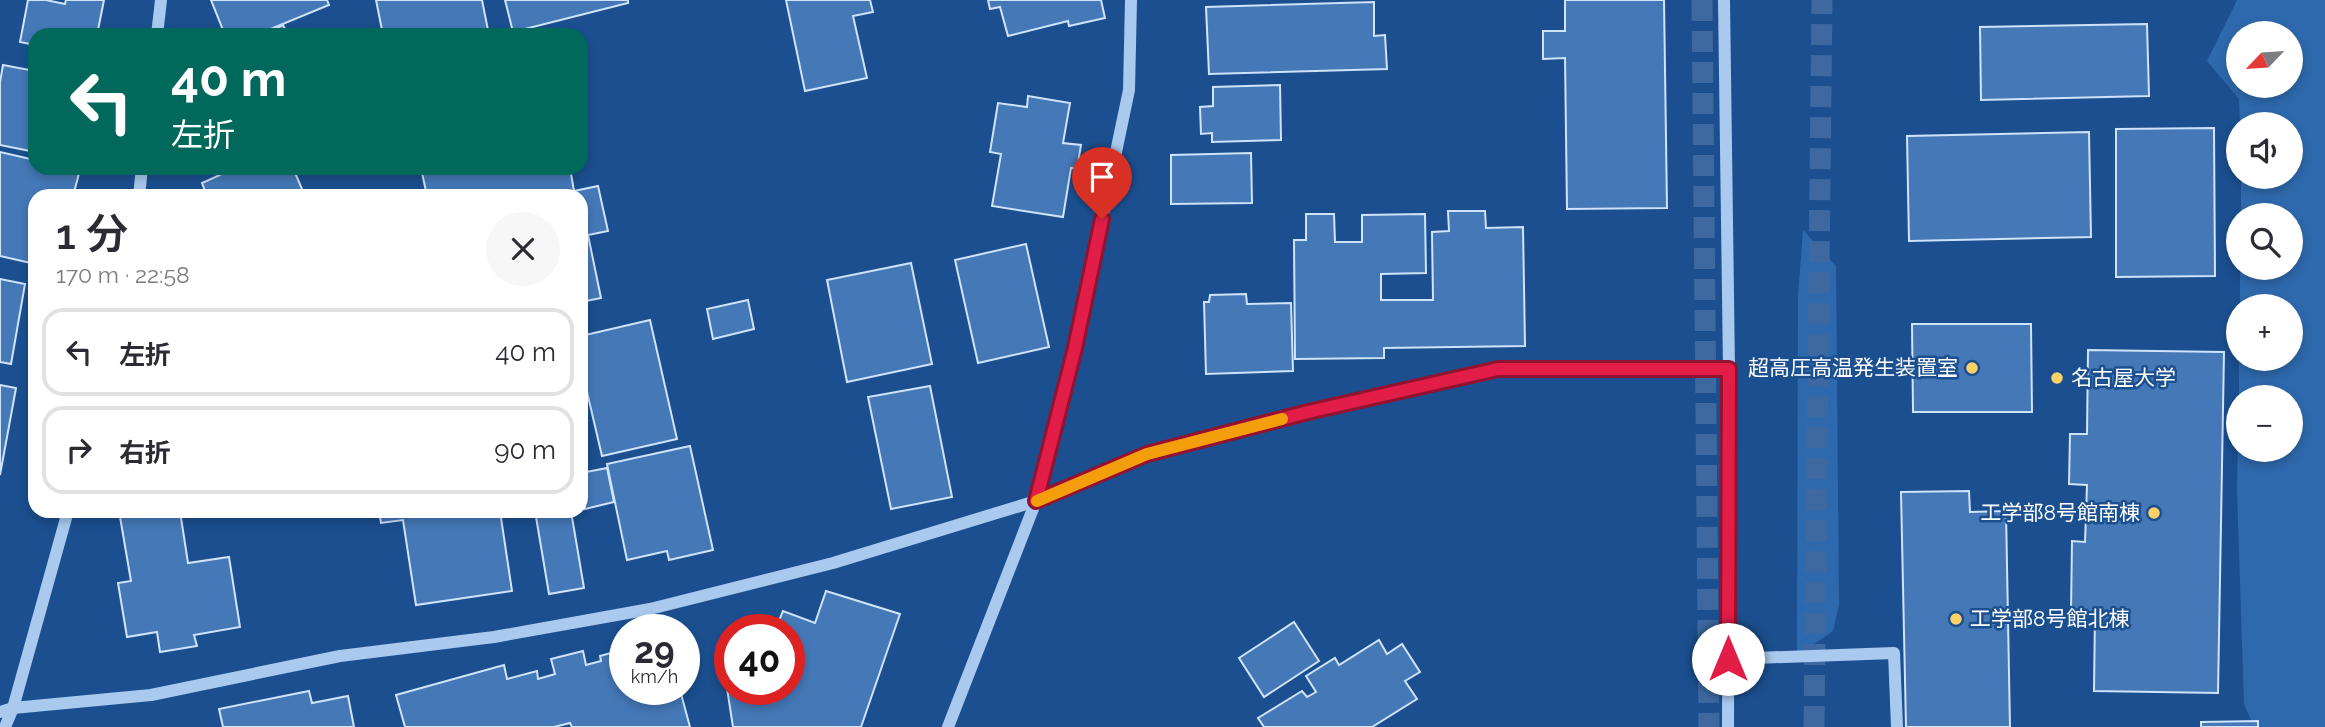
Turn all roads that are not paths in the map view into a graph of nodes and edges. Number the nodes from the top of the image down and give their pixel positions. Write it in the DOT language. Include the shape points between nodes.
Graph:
graph roads {
  1 [pos="161,0"];
  2 [pos="1131,0"];
  3 [pos="1724,0"];
  4 [pos="158,28"];
  5 [pos="1729,369"];
  6 [pos="1036,501"];
  7 [pos="66,518"];
  8 [pos="1728,659"];
  9 [pos="13,708"];
  10 [pos="0,712"];
  11 [pos="5,727"];
  12 [pos="948,727"];
  13 [pos="1728,727"];
  14 [pos="1897,727"];
  1 -- 4 [label="street"];
  2 -- 6 [label="street" via="1129,90 1075,348"];
  3 -- 5 [label="street"];
  5 -- 6 [label="street" via="1498,369 1147,454"];
  5 -- 8 [label="street"];
  6 -- 9 [label="street" via="833,563 650,609 494,637 340,656 151,695"];
  6 -- 12 [label="street"];
  7 -- 9 [label="street"];
  8 -- 13 [label="street"];
  8 -- 14 [label="street" via="1894,653"];
  9 -- 10 [label="street"];
  9 -- 11 [label="street"];
}
